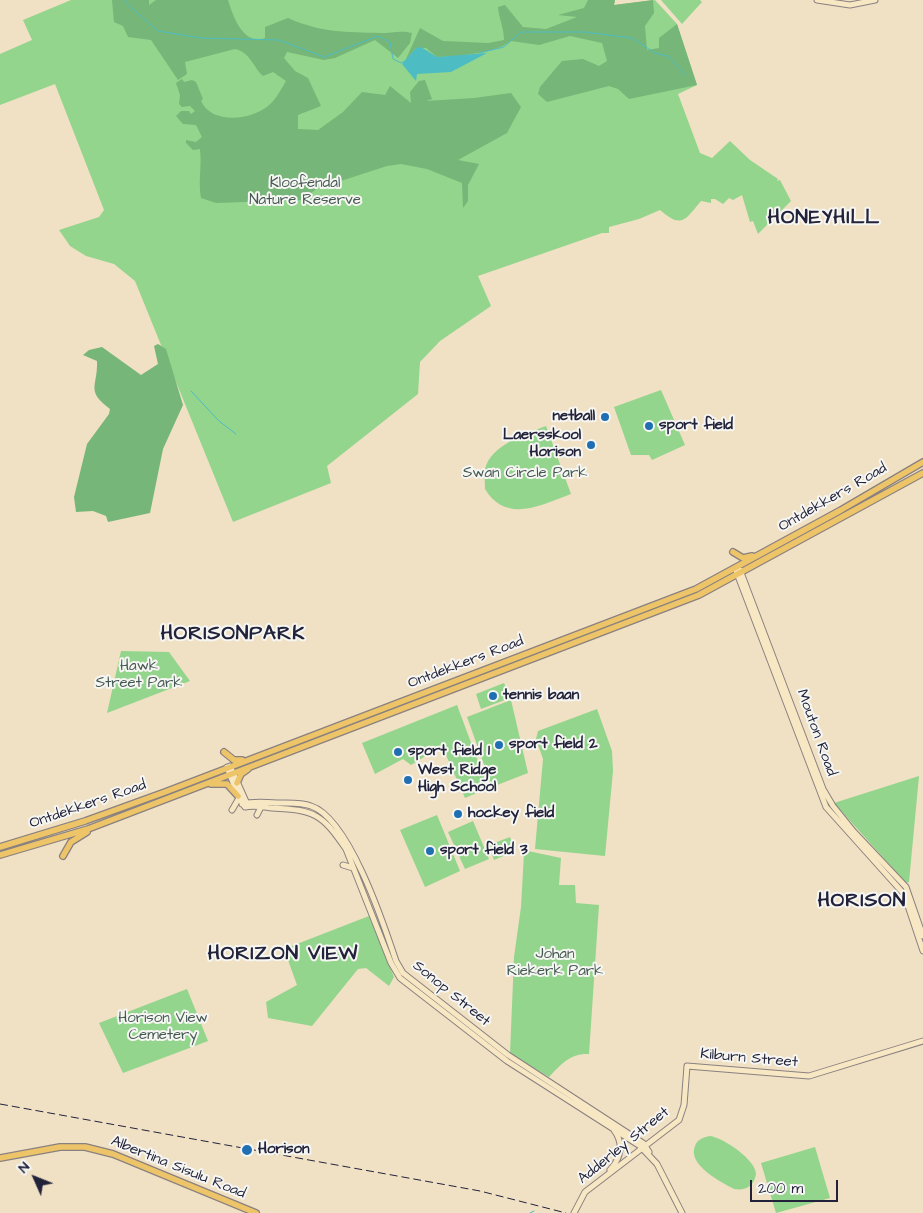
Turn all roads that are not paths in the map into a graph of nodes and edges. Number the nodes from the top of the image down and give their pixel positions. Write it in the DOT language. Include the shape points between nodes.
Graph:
graph roads {
  1 [pos="817,0"];
  2 [pos="875,0"];
  3 [pos="923,462"];
  4 [pos="923,473"];
  5 [pos="768,550"];
  6 [pos="733,552"];
  7 [pos="736,567"];
  8 [pos="740,574"];
  9 [pos="442,679"];
  10 [pos="437,688"];
  11 [pos="224,752"];
  12 [pos="257,760"];
  13 [pos="230,770"];
  14 [pos="237,783"];
  15 [pos="176,794"];
  16 [pos="239,795"];
  17 [pos="263,805"];
  18 [pos="232,810"];
  19 [pos="257,815"];
  20 [pos="100,824"];
  21 [pos="0,847"];
  22 [pos="0,855"];
  23 [pos="63,856"];
  24 [pos="351,858"];
  25 [pos="353,869"];
  26 [pos="903,888"];
  27 [pos="923,936"];
  28 [pos="923,951"];
  29 [pos="923,1041"];
  30 [pos="687,1066"];
  31 [pos="607,1124"];
  32 [pos="645,1148"];
  33 [pos="0,1158"];
  34 [pos="586,1192"];
  35 [pos="256,1213"];
  36 [pos="574,1213"];
  37 [pos="682,1213"];
  1 -- 2 [label="street" via="850,5"];
  3 -- 5 [label="main road, Ontdekkers Road"];
  4 -- 8 [label="main road, Ontdekkers Road"];
  5 -- 6 [label="main road" via="746,558"];
  5 -- 7 [label="main road, Ontdekkers Road"];
  7 -- 8 [label="street, Mouton Road"];
  7 -- 10 [label="main road, Ontdekkers Road" via="696,590"];
  8 -- 12 [label="main road, Ontdekkers Road" via="699,595"];
  8 -- 26 [label="street, Mouton Road" via="823,788 833,806"];
  9 -- 10 [label="main road"];
  10 -- 12 [label="main road, Ontdekkers Road"];
  11 -- 12 [label="main road" via="238,760"];
  12 -- 13 [label="main road, Ontdekkers Road"];
  12 -- 14 [label="main road" via="242,773"];
  13 -- 14 [label="street, Sonop Street"];
  13 -- 15 [label="main road, Ontdekkers Road"];
  13 -- 16 [label="street, Sonop Street"];
  13 -- 21 [label="main road, Ontdekkers Road"];
  14 -- 16 [label="street, Sonop Street"];
  15 -- 16 [label="main road" via="221,783"];
  15 -- 20 [label="main road, Ontdekkers Road"];
  16 -- 17 [label="street"];
  16 -- 17 [label="street, Sonop Street" via="246,804"];
  16 -- 18 [label="street"];
  17 -- 19 [label="street"];
  17 -- 24 [label="street, Sonop Street" via="299,809 315,815 335,833"];
  20 -- 22 [label="main road, Ontdekkers Road"];
  20 -- 23 [label="main road" via="70,842"];
  24 -- 25 [label="street, Sonop Street"];
  24 -- 25 [label="street" via="343,865"];
  24 -- 32 [label="street, Sonop Street" via="358,862 403,973 508,1056 571,1094"];
  25 -- 31 [label="street, Sonop Street" via="400,978 507,1061"];
  26 -- 27 [label="street"];
  26 -- 28 [label="street"];
  29 -- 30 [label="street, Kilburn Street" via="809,1076"];
  30 -- 32 [label="street, Adderley Street" via="681,1116 674,1126"];
  31 -- 32 [label="street, Sonop Street"];
  31 -- 34 [label="street" via="619,1142 618,1159"];
  32 -- 34 [label="street, Adderley Street"];
  32 -- 37 [label="street"];
  33 -- 35 [label="main road, Albertina Sisulu Road" via="60,1147 85,1147 113,1154"];
  34 -- 36 [label="street, Adderley Street"];
}
